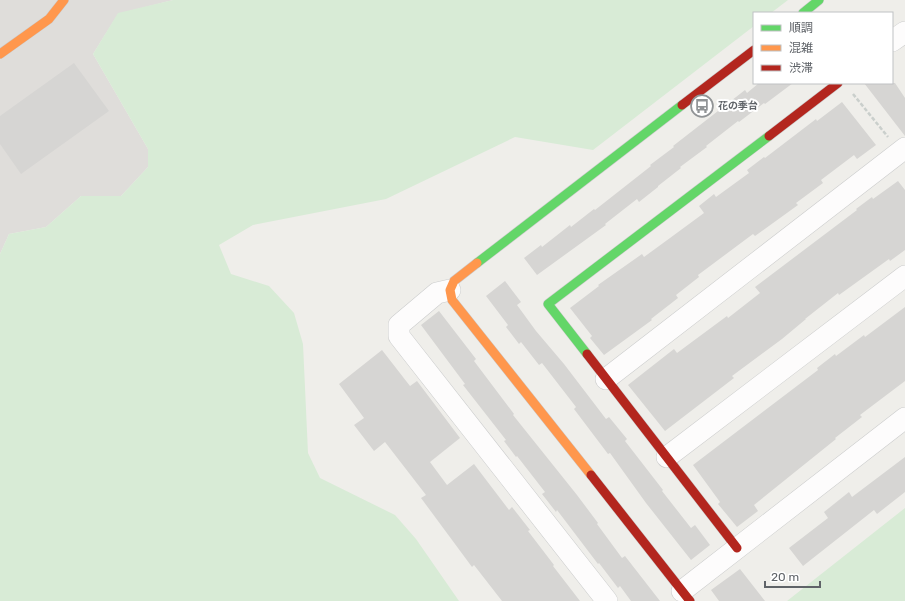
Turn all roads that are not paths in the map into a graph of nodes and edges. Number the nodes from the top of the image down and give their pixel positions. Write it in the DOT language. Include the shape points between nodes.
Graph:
graph roads {
  1 [pos="64,0"];
  2 [pos="820,0"];
  3 [pos="804,12"];
  4 [pos="905,32"];
  5 [pos="893,40"];
  6 [pos="753,51"];
  7 [pos="0,54"];
  8 [pos="837,84"];
  9 [pos="903,153"];
  10 [pos="905,276"];
  11 [pos="450,290"];
  12 [pos="606,379"];
  13 [pos="905,418"];
  14 [pos="667,457"];
  15 [pos="737,548"];
  16 [pos="686,596"];
  17 [pos="607,601"];
  1 -- 7 [label="street" via="49,19"];
  2 -- 3 [label="street"];
  4 -- 5 [label="street"];
  6 -- 11 [label="street" via="454,280"];
  8 -- 12 [label="street" via="548,304"];
  9 -- 12 [label="street"];
  10 -- 14 [label="street"];
  11 -- 16 [label="street" via="452,300"];
  11 -- 17 [label="street" via="437,293 399,325 399,336"];
  12 -- 14 [label="street"];
  13 -- 15 [label="street"];
  14 -- 15 [label="street"];
  15 -- 16 [label="street"];
}
